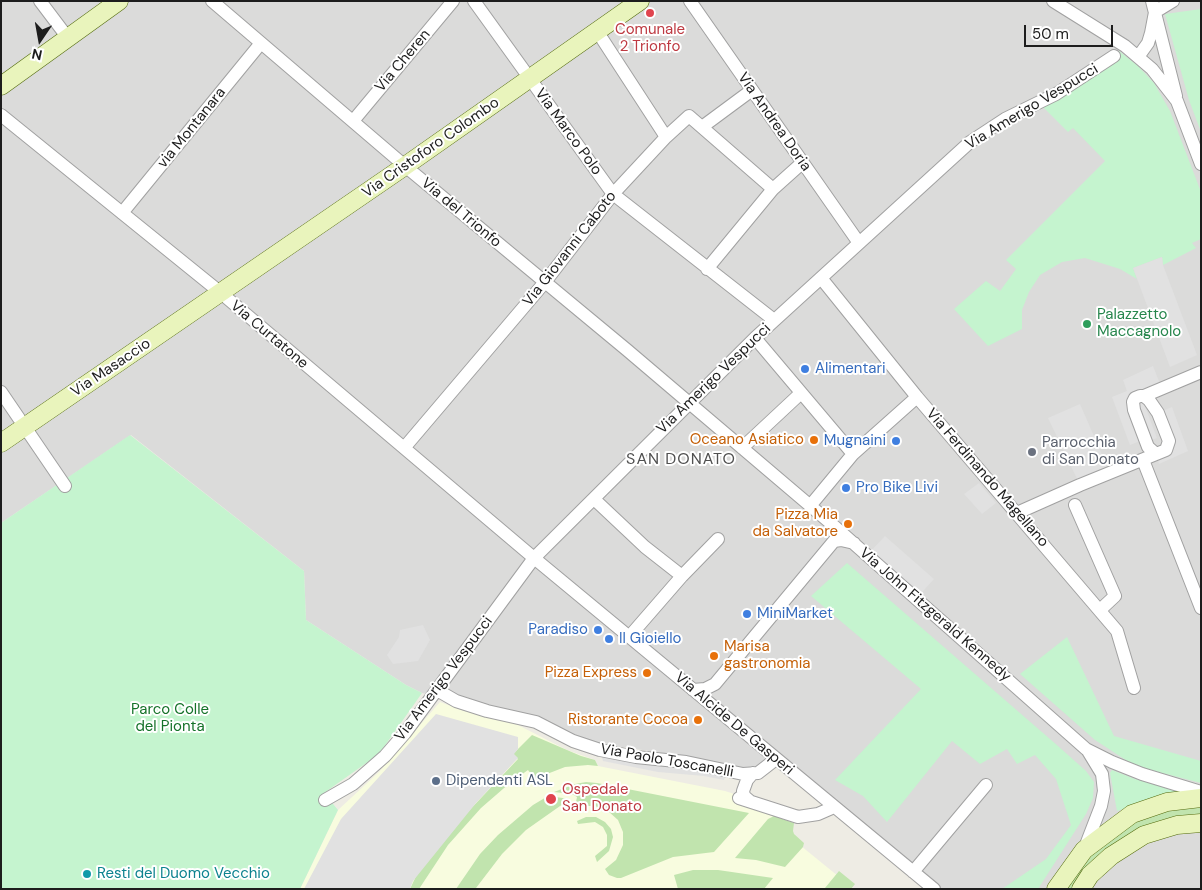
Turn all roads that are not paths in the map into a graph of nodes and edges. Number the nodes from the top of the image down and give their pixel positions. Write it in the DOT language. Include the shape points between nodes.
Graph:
graph roads {
  1 [pos="40,1"];
  2 [pos="119,1"];
  3 [pos="212,1"];
  4 [pos="453,1"];
  5 [pos="474,1"];
  6 [pos="690,1"];
  7 [pos="1053,1"];
  8 [pos="1173,1"];
  9 [pos="629,4"];
  10 [pos="1154,7"];
  11 [pos="597,32"];
  12 [pos="68,38"];
  13 [pos="261,43"];
  14 [pos="1114,56"];
  15 [pos="1138,57"];
  16 [pos="530,79"];
  17 [pos="1,86"];
  18 [pos="752,90"];
  19 [pos="1177,101"];
  20 [pos="1,114"];
  21 [pos="353,121"];
  22 [pos="702,127"];
  23 [pos="666,137"];
  24 [pos="802,163"];
  25 [pos="1201,164"];
  26 [pos="405,166"];
  27 [pos="773,189"];
  28 [pos="613,194"];
  29 [pos="122,213"];
  30 [pos="859,243"];
  31 [pos="707,269"];
  32 [pos="821,278"];
  33 [pos="545,282"];
  34 [pos="221,293"];
  35 [pos="774,320"];
  36 [pos="755,338"];
  37 [pos="1201,372"];
  38 [pos="1170,386"];
  39 [pos="1,392"];
  40 [pos="801,393"];
  41 [pos="1144,396"];
  42 [pos="917,397"];
  43 [pos="688,403"];
  44 [pos="1158,413"];
  45 [pos="25,426"];
  46 [pos="1,443"];
  47 [pos="404,448"];
  48 [pos="742,448"];
  49 [pos="853,454"];
  50 [pos="1156,454"];
  51 [pos="1143,460"];
  52 [pos="65,486"];
  53 [pos="594,499"];
  54 [pos="1075,505"];
  55 [pos="810,506"];
  56 [pos="1017,513"];
  57 [pos="834,526"];
  58 [pos="718,539"];
  59 [pos="834,541"];
  60 [pos="854,543"];
  61 [pos="534,558"];
  62 [pos="682,576"];
  63 [pos="1201,608"];
  64 [pos="1100,610"];
  65 [pos="629,637"];
  66 [pos="715,684"];
  67 [pos="1134,688"];
  68 [pos="437,690"];
  69 [pos="693,690"];
  70 [pos="712,705"];
  71 [pos="1086,749"];
  72 [pos="776,759"];
  73 [pos="753,774"];
  74 [pos="986,785"];
  75 [pos="1201,792"];
  76 [pos="1201,798"];
  77 [pos="325,800"];
  78 [pos="834,807"];
  79 [pos="1201,822"];
  80 [pos="1084,850"];
  81 [pos="913,872"];
  82 [pos="934,889"];
  83 [pos="1056,889"];
  84 [pos="1081,889"];
  1 -- 12 [label="street"];
  2 -- 12 [label="street"];
  3 -- 13 [label="street, Via del Trionfo"];
  4 -- 21 [label="street, Via Cheren"];
  5 -- 16 [label="street, Via Marco Polo"];
  6 -- 18 [label="street, Via Andrea Doria"];
  7 -- 15 [label="street"];
  8 -- 10 [label="street"];
  9 -- 11 [label="street, Via Cristoforo Colombo"];
  10 -- 15 [label="street" via="1152,33"];
  10 -- 19 [label="street"];
  11 -- 16 [label="street, Via Cristoforo Colombo"];
  11 -- 23 [label="street"];
  12 -- 17 [label="street"];
  13 -- 21 [label="street, Via del Trionfo"];
  13 -- 29 [label="street, via Montanara"];
  14 -- 30 [label="street, Via Amerigo Vespucci" via="1056,94 970,142"];
  15 -- 19 [label="street" via="1152,69"];
  16 -- 26 [label="street, Via Cristoforo Colombo"];
  16 -- 28 [label="street, Via Marco Polo"];
  18 -- 22 [label="street"];
  18 -- 24 [label="street, Via Andrea Doria"];
  19 -- 25 [label="street"];
  20 -- 29 [label="street, Via Curtatone"];
  21 -- 26 [label="street, Via del Trionfo"];
  22 -- 23 [label="street, Via Giovanni Caboto" via="689,116"];
  22 -- 27 [label="street"];
  23 -- 28 [label="street, Via Giovanni Caboto"];
  24 -- 27 [label="street"];
  24 -- 30 [label="street, Via Andrea Doria"];
  26 -- 33 [label="street, Via del Trionfo"];
  26 -- 34 [label="street, Via Cristoforo Colombo"];
  27 -- 31 [label="street"];
  28 -- 31 [label="street, Via Marco Polo"];
  28 -- 33 [label="street, Via Giovanni Caboto"];
  29 -- 34 [label="street, Via Curtatone"];
  30 -- 32 [label="street, Via Amerigo Vespucci"];
  31 -- 35 [label="street, Via Marco Polo"];
  32 -- 35 [label="street, Via Amerigo Vespucci"];
  32 -- 42 [label="street, Via Ferdinando Magellano"];
  33 -- 43 [label="street, Via del Trionfo"];
  33 -- 47 [label="street, Via Giovanni Caboto"];
  34 -- 45 [label="street, Via Masaccio"];
  34 -- 47 [label="street, Via Curtatone"];
  35 -- 36 [label="street, Via Amerigo Vespucci"];
  36 -- 40 [label="street"];
  36 -- 43 [label="street, Via Amerigo Vespucci"];
  37 -- 38 [label="street"];
  38 -- 41 [label="street"];
  38 -- 44 [label="street" via="1159,402"];
  39 -- 45 [label="street"];
  40 -- 48 [label="street"];
  40 -- 49 [label="street"];
  41 -- 44 [label="street"];
  41 -- 50 [label="street" via="1135,398 1134,410 1148,447"];
  42 -- 49 [label="street"];
  42 -- 56 [label="street, Via Ferdinando Magellano"];
  43 -- 48 [label="street, Via John Fitzgerald Kennedy"];
  43 -- 53 [label="street, Via Amerigo Vespucci"];
  44 -- 50 [label="street" via="1169,441 1166,450"];
  45 -- 46 [label="street, Via Masaccio"];
  45 -- 52 [label="street"];
  47 -- 61 [label="street, Via Curtatone"];
  48 -- 55 [label="street, Via John Fitzgerald Kennedy"];
  49 -- 55 [label="street"];
  50 -- 51 [label="street"];
  51 -- 56 [label="street"];
  51 -- 63 [label="street"];
  53 -- 61 [label="street, Via Amerigo Vespucci"];
  53 -- 62 [label="street" via="645,547"];
  54 -- 64 [label="street" via="1115,596"];
  55 -- 57 [label="street, Via John Fitzgerald Kennedy"];
  56 -- 64 [label="street, Via Ferdinando Magellano"];
  57 -- 59 [label="street"];
  57 -- 60 [label="street, Via John Fitzgerald Kennedy"];
  58 -- 62 [label="street"];
  59 -- 60 [label="street"];
  59 -- 66 [label="street"];
  60 -- 71 [label="street, Via John Fitzgerald Kennedy"];
  61 -- 65 [label="street, Via Alcide De Gasperi"];
  61 -- 68 [label="street, Via Amerigo Vespucci"];
  62 -- 65 [label="street"];
  64 -- 67 [label="street, Via Ferdinando Magellano" via="1118,631"];
  65 -- 69 [label="street, Via Alcide De Gasperi"];
  66 -- 69 [label="street"];
  66 -- 70 [label="street" via="710,698"];
  68 -- 73 [label="street, Via Paolo Toscanelli" via="456,701 529,720 600,750"];
  68 -- 77 [label="street, Via Amerigo Vespucci" via="385,756 353,784"];
  69 -- 70 [label="street, Via Alcide De Gasperi"];
  70 -- 72 [label="street, Via Alcide De Gasperi"];
  71 -- 75 [label="street, Via John Fitzgerald Kennedy" via="1142,774"];
  71 -- 80 [label="street" via="1102,774 1104,791"];
  72 -- 73 [label="street, Via Paolo Toscanelli"];
  72 -- 78 [label="street, Via Alcide De Gasperi"];
  73 -- 78 [label="street" via="746,780 742,791 745,800 798,817"];
  74 -- 81 [label="street"];
  76 -- 80 [label="street" via="1167,802 1132,814"];
  78 -- 81 [label="street, Via Alcide De Gasperi"];
  79 -- 84 [label="street" via="1144,835 1111,856"];
  80 -- 83 [label="street"];
  81 -- 82 [label="street, Via Alcide De Gasperi"];
}
